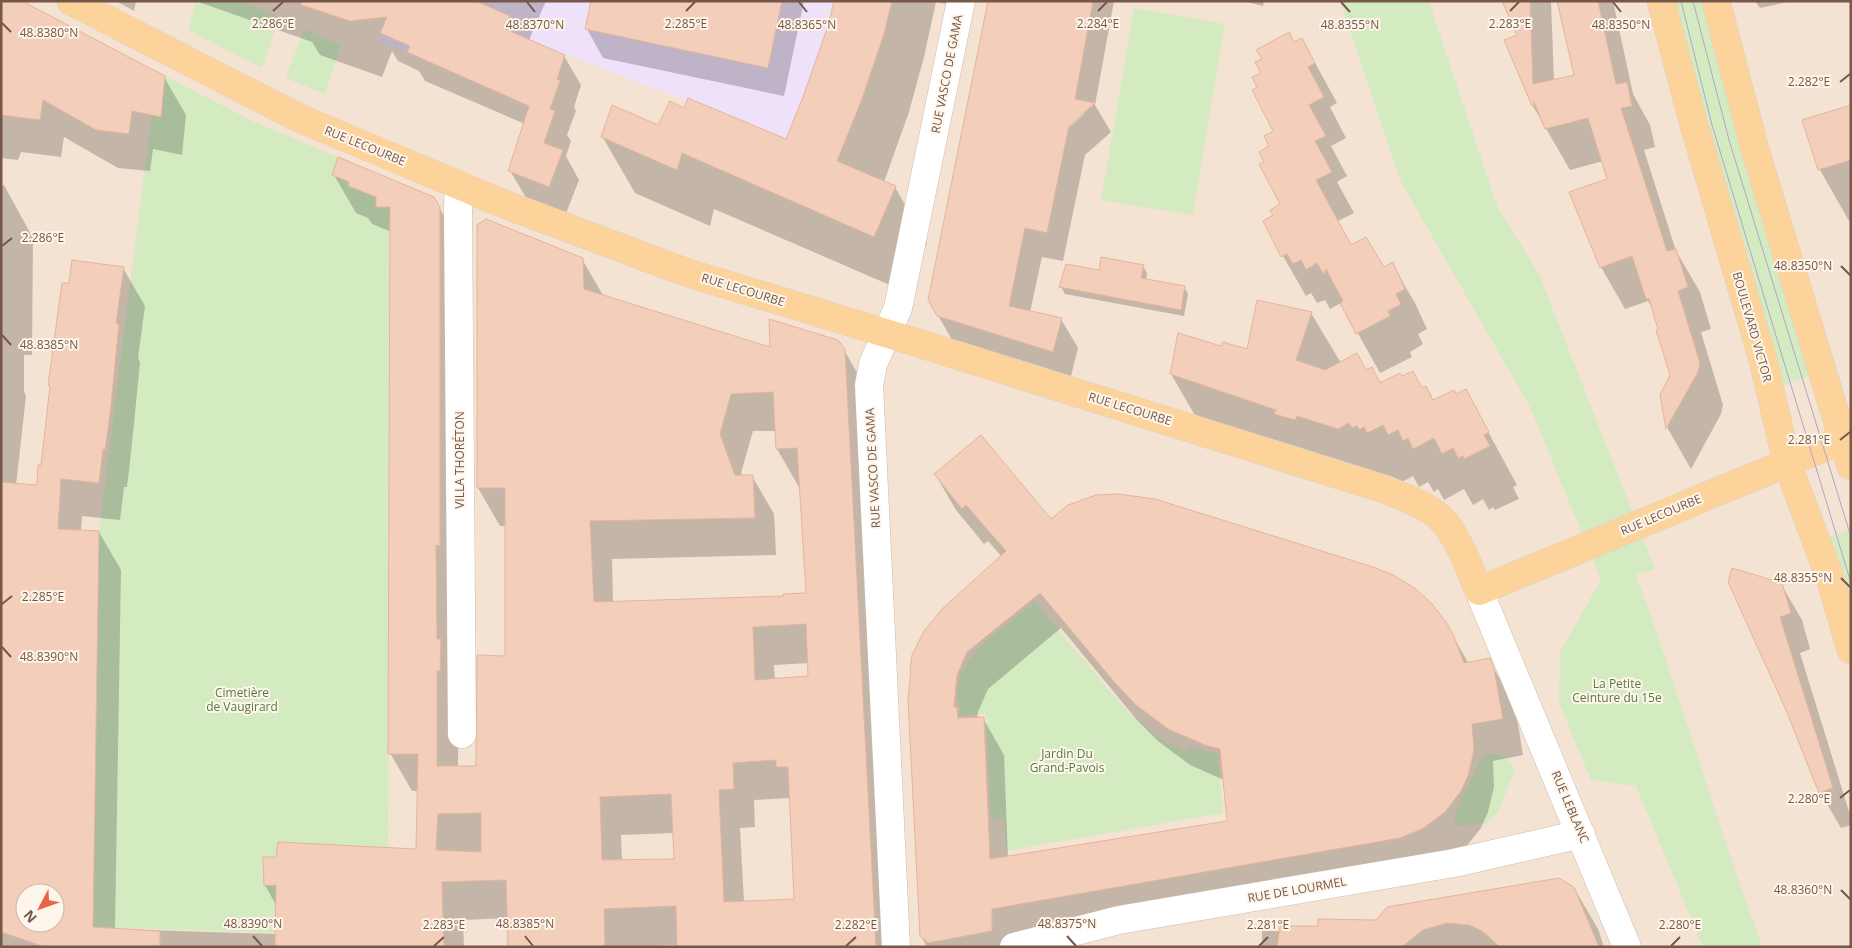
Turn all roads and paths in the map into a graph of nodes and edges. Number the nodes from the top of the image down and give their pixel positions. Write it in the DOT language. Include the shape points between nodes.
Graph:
graph roads {
  1 [pos="71,1"];
  2 [pos="961,1"];
  3 [pos="1661,1"];
  4 [pos="1716,1"];
  5 [pos="459,185"];
  6 [pos="887,333"];
  7 [pos="1842,440"];
  8 [pos="1787,463"];
  9 [pos="1851,466"];
  10 [pos="1479,591"];
  11 [pos="1851,650"];
  12 [pos="462,734"];
  13 [pos="1581,834"];
  14 [pos="896,947"];
  15 [pos="1014,947"];
  16 [pos="1627,947"];
  1 -- 5 [label="main road, RUE LECOURBE" via="299,118"];
  2 -- 6 [label="street, RUE VASCO DE GAMA" via="898,308"];
  3 -- 8 [label="main road, BOULEVARD VICTOR" via="1763,360"];
  4 -- 7 [label="main road" via="1754,146"];
  5 -- 6 [label="main road, RUE LECOURBE" via="685,272"];
  5 -- 12 [label="street, VILLA THORÉTON"];
  6 -- 10 [label="main road, RUE LECOURBE" via="1384,489 1416,502 1439,517 1450,529"];
  6 -- 14 [label="street, RUE VASCO DE GAMA" via="869,385"];
  7 -- 8 [label="main road, RUE LECOURBE"];
  7 -- 9 [label="main road"];
  8 -- 10 [label="main road, RUE LECOURBE"];
  8 -- 11 [label="main road, BOULEVARD VICTOR" via="1830,578"];
  10 -- 13 [label="street, RUE LEBLANC"];
  13 -- 15 [label="street, RUE DE LOURMEL" via="1454,863 1119,920"];
  13 -- 16 [label="street, RUE LEBLANC"];
}
